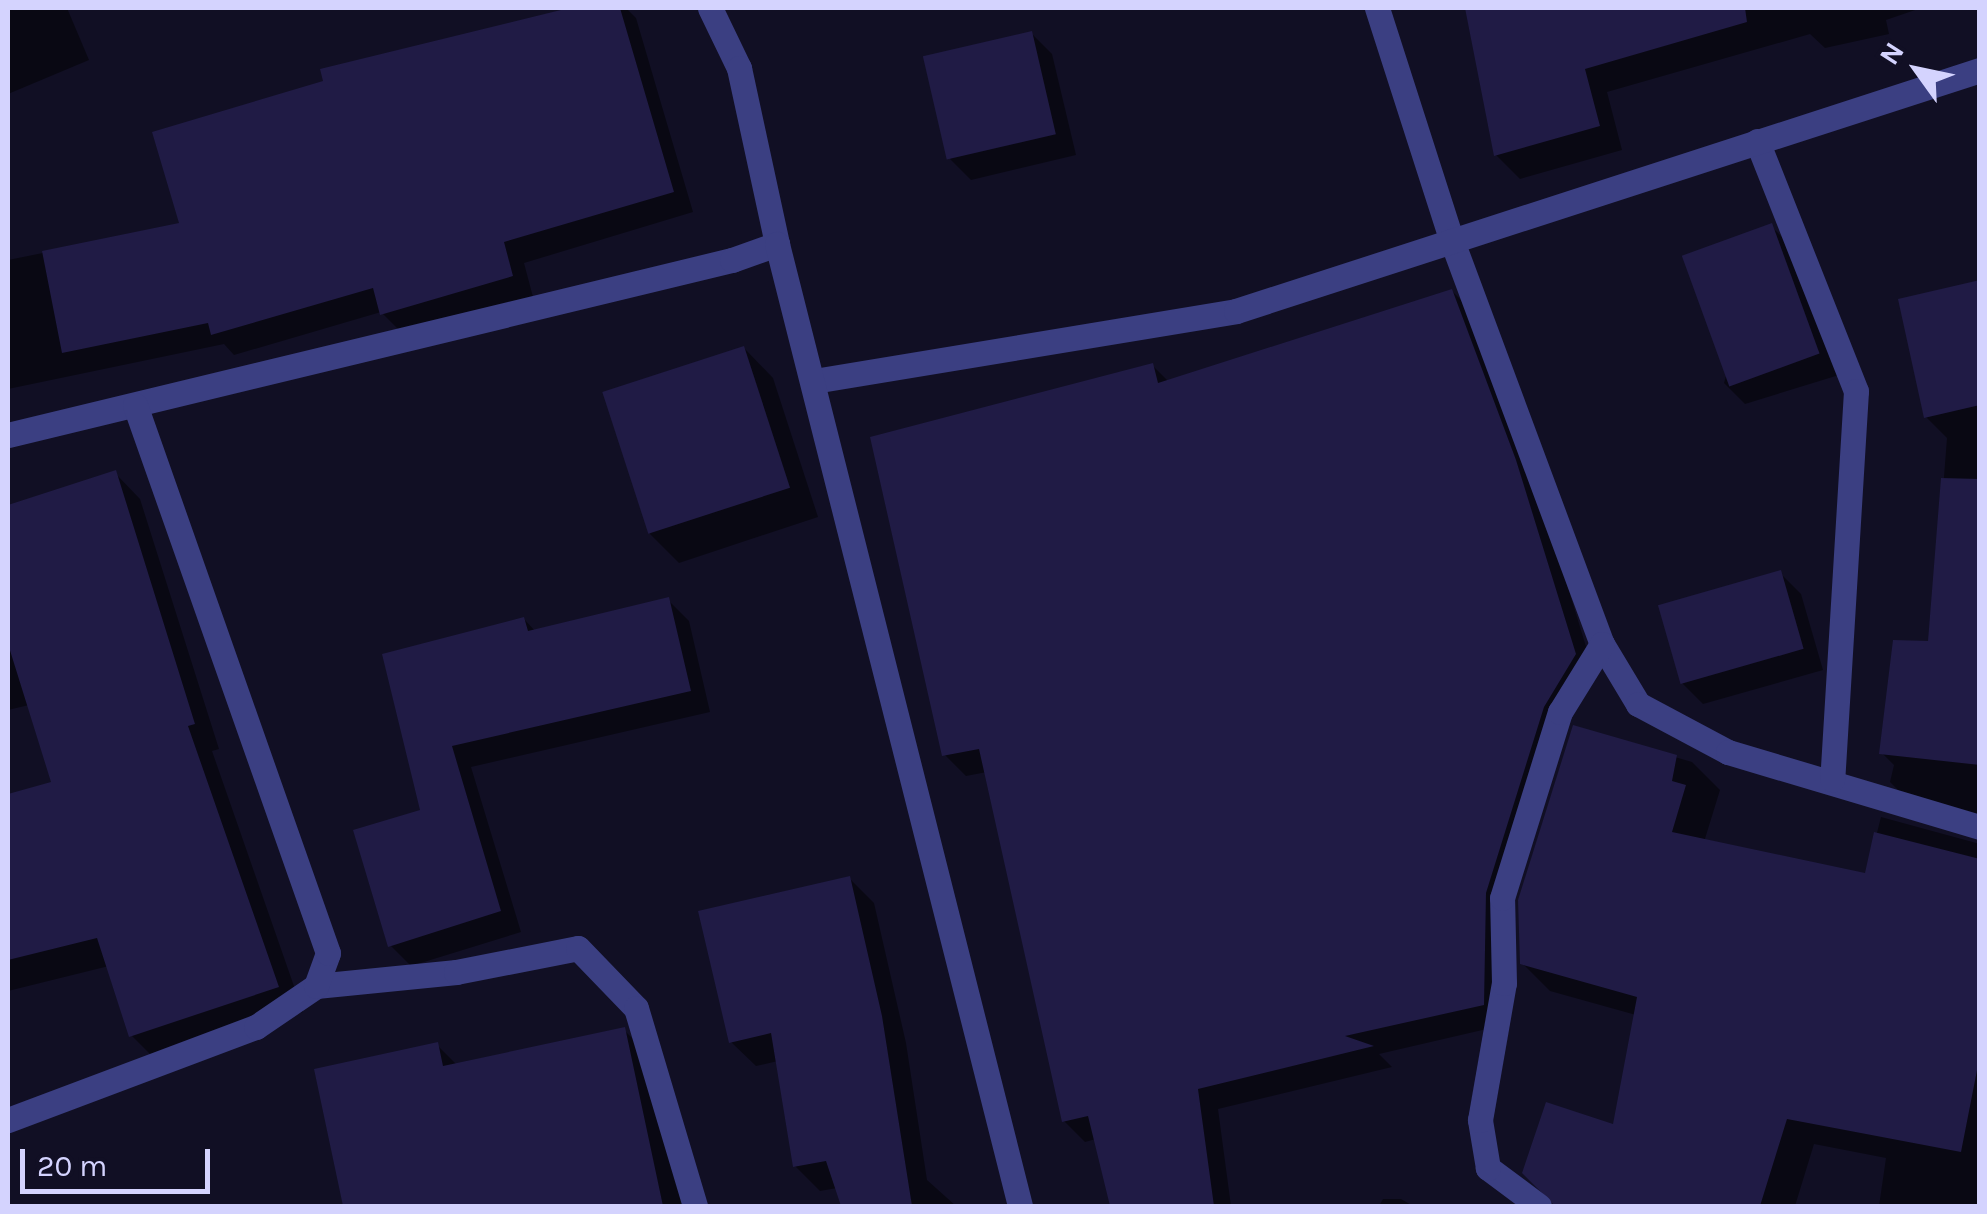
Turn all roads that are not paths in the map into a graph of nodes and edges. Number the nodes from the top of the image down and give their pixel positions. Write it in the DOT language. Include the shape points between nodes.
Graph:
graph roads {
  1 [pos="710,8"];
  2 [pos="1377,8"];
  3 [pos="1980,70"];
  4 [pos="1756,141"];
  5 [pos="1452,241"];
  6 [pos="777,244"];
  7 [pos="814,381"];
  8 [pos="135,405"];
  9 [pos="8,435"];
  10 [pos="1602,644"];
  11 [pos="1832,779"];
  12 [pos="1980,827"];
  13 [pos="316,986"];
  14 [pos="8,1120"];
  15 [pos="695,1206"];
  16 [pos="1020,1206"];
  17 [pos="1538,1206"];
  1 -- 6 [label="street" via="738,68"];
  2 -- 5 [label="street"];
  3 -- 4 [label="street"];
  4 -- 5 [label="street"];
  4 -- 11 [label="street" via="1856,391"];
  5 -- 7 [label="street" via="1236,311"];
  5 -- 10 [label="street"];
  6 -- 7 [label="street"];
  6 -- 8 [label="street"];
  7 -- 16 [label="street"];
  8 -- 9 [label="street"];
  8 -- 13 [label="street" via="328,953"];
  10 -- 11 [label="street" via="1638,704 1728,752"];
  10 -- 17 [label="street" via="1560,712 1502,898 1504,983 1480,1120 1488,1168"];
  11 -- 12 [label="street"];
  13 -- 14 [label="street" via="256,1026"];
  13 -- 15 [label="street" via="456,972 578,948 636,1008"];
}
